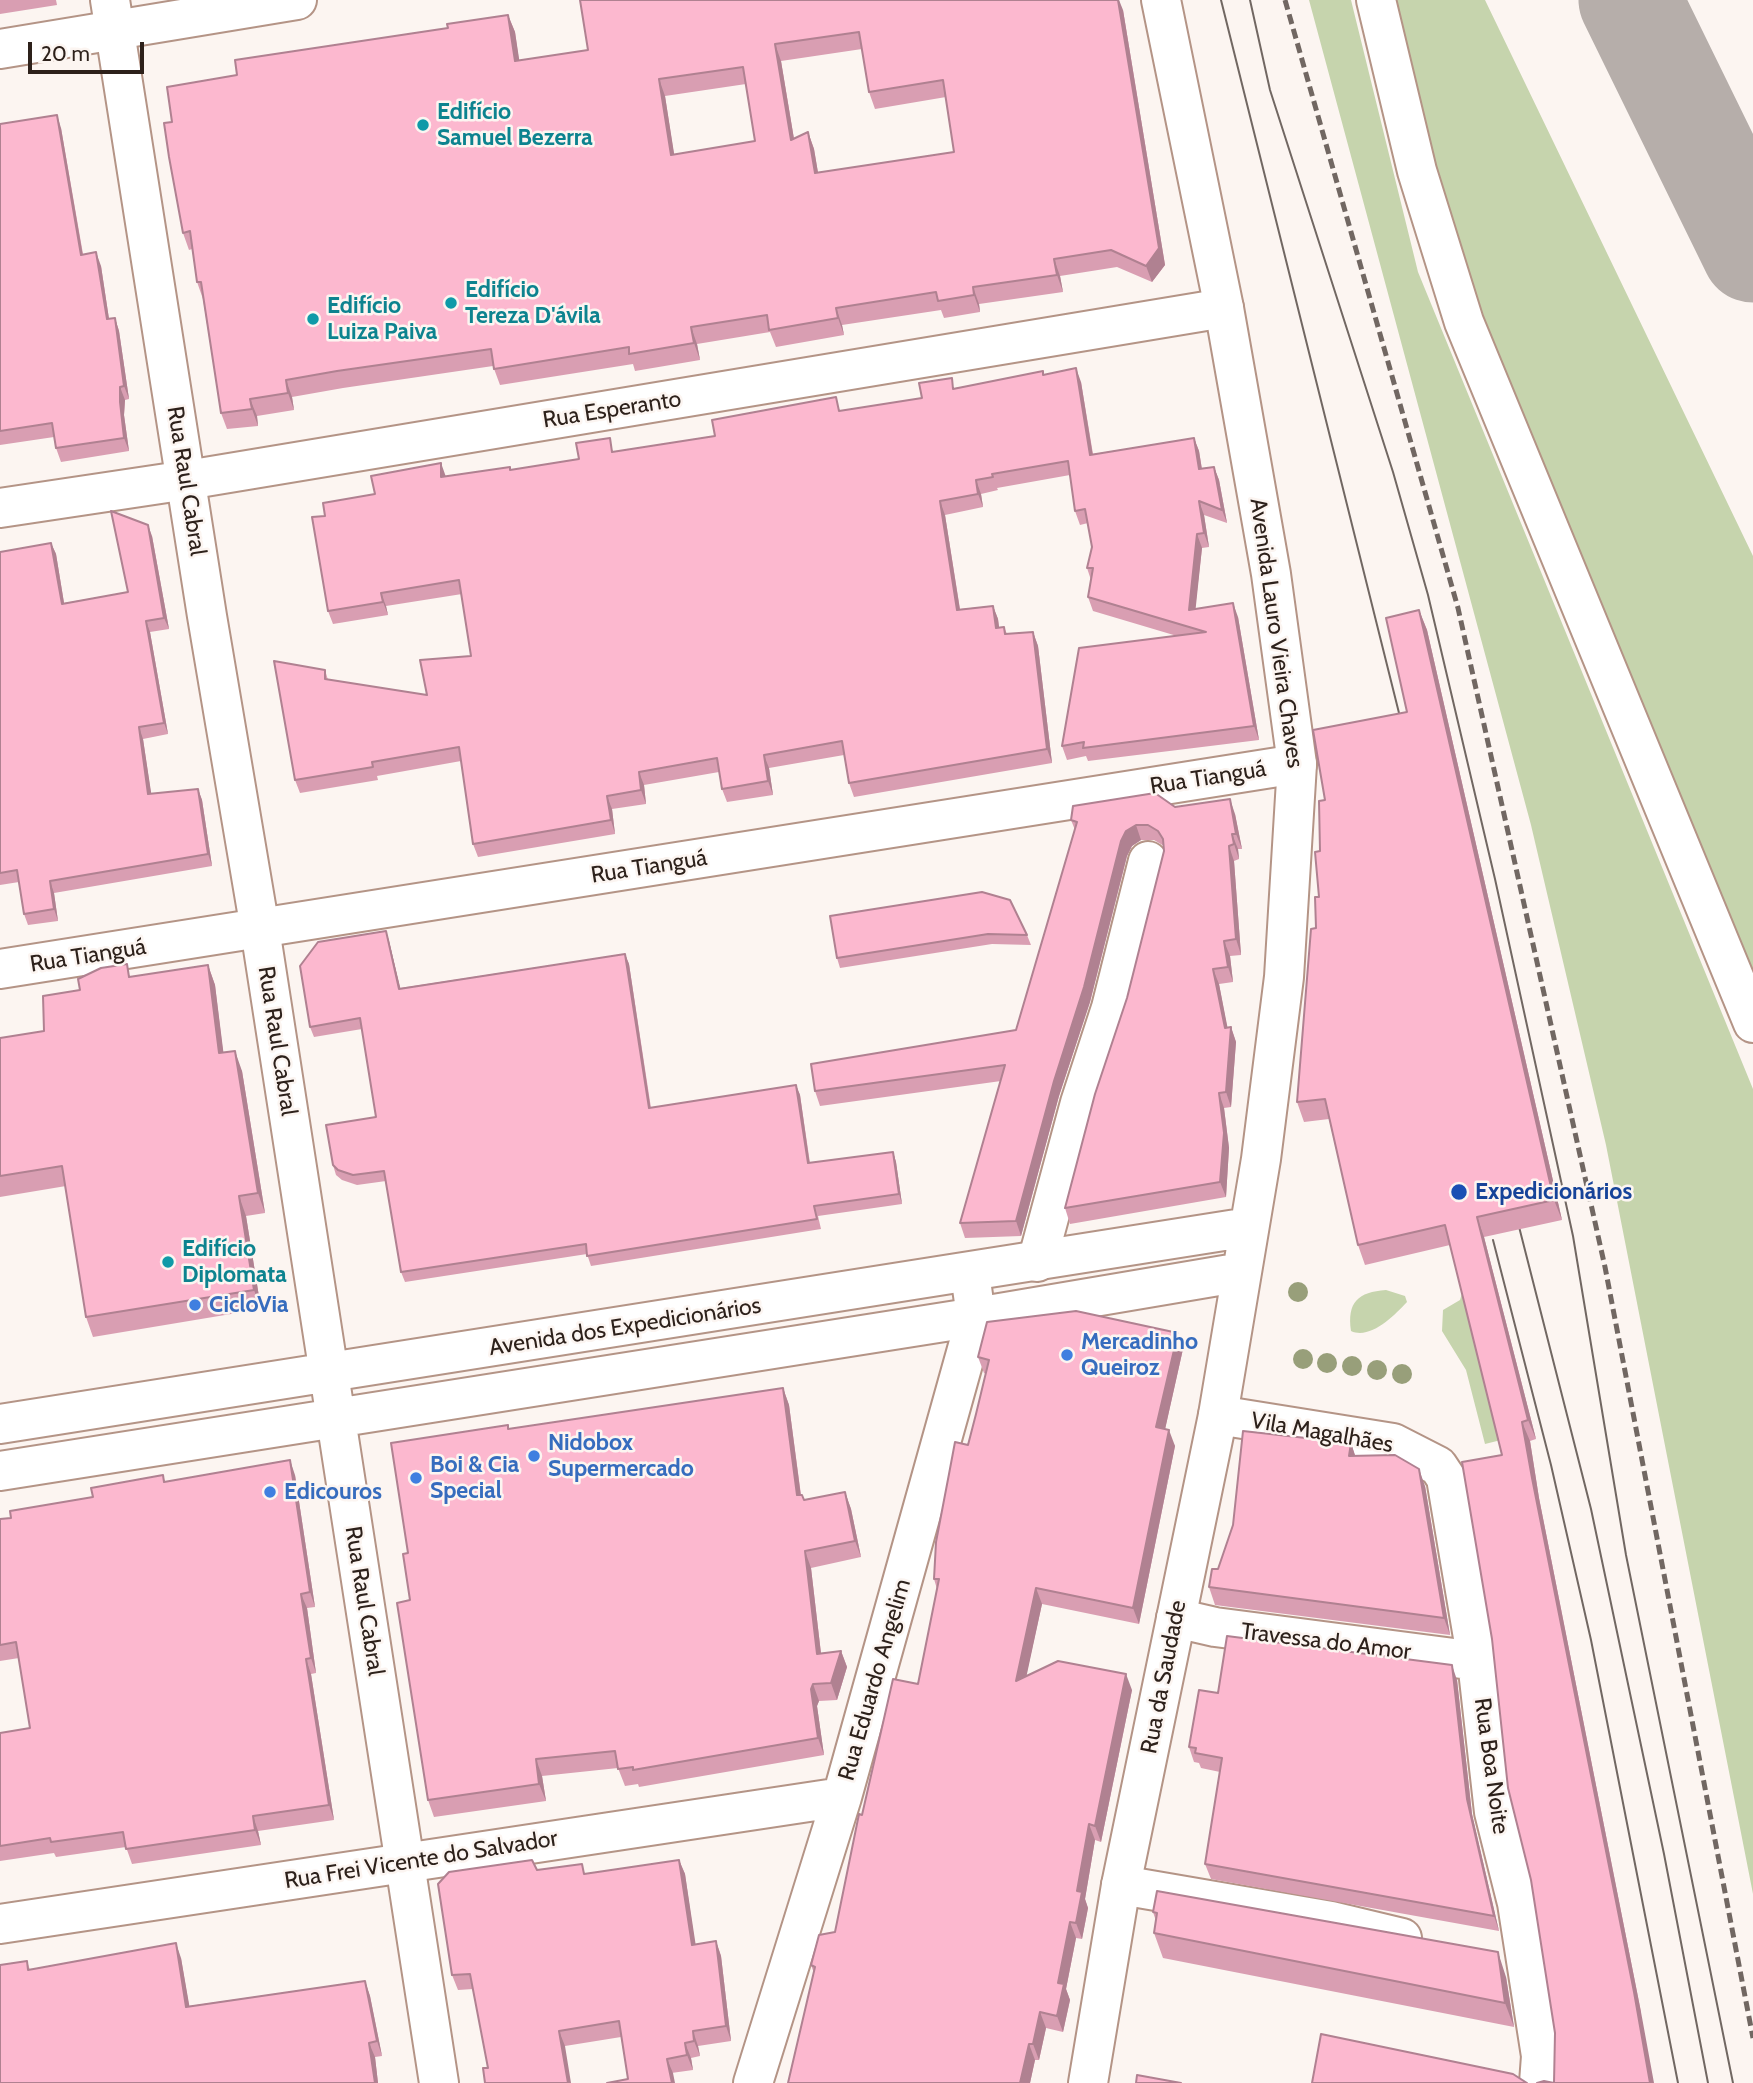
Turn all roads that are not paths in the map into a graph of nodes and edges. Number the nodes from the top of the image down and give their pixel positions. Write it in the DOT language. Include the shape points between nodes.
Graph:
graph roads {
  1 [pos="297,0"];
  2 [pos="1161,0"];
  3 [pos="1376,0"];
  4 [pos="113,14"];
  5 [pos="0,49"];
  6 [pos="1224,308"];
  7 [pos="187,480"];
  8 [pos="0,508"];
  9 [pos="1297,764"];
  10 [pos="1148,861"];
  11 [pos="260,929"];
  12 [pos="0,969"];
  13 [pos="1753,1023"];
  14 [pos="1249,1227"];
  15 [pos="1037,1262"];
  16 [pos="1242,1272"];
  17 [pos="970,1273"];
  18 [pos="976,1317"];
  19 [pos="329,1374"];
  20 [pos="1218,1415"];
  21 [pos="336,1419"];
  22 [pos="0,1424"];
  23 [pos="1425,1458"];
  24 [pos="0,1471"];
  25 [pos="1176,1618"];
  26 [pos="1477,1661"];
  27 [pos="842,1797"];
  28 [pos="405,1862"];
  29 [pos="1121,1885"];
  30 [pos="0,1924"];
  31 [pos="1438,1944"];
  32 [pos="1488,1952"];
  33 [pos="1525,1958"];
  34 [pos="439,2083"];
  35 [pos="753,2083"];
  36 [pos="1088,2083"];
  37 [pos="1539,2083"];
  1 -- 4 [label="main road"];
  2 -- 6 [label="main road, Avenida Lauro Vieira Chaves"];
  3 -- 13 [label="main road" via="1417,171 1464,321"];
  4 -- 5 [label="main road"];
  4 -- 7 [label="main road, Rua Raul Cabral"];
  6 -- 7 [label="main road, Rua Esperanto"];
  6 -- 9 [label="main road, Avenida Lauro Vieira Chaves" via="1271,574"];
  7 -- 8 [label="main road, Rua Esperanto"];
  7 -- 11 [label="main road, Rua Raul Cabral"];
  9 -- 11 [label="main road, Rua Tianguá"];
  9 -- 14 [label="main road, Avenida Lauro Vieira Chaves" via="1284,977"];
  10 -- 15 [label="main road" via="1111,1008"];
  11 -- 12 [label="main road, Rua Tianguá"];
  11 -- 19 [label="main road, Rua Raul Cabral"];
  14 -- 15 [label="main road, Avenida dos Expedicionários"];
  14 -- 16 [label="main road, Avenida Lauro Vieira Chaves"];
  15 -- 17 [label="main road, Avenida dos Expedicionários"];
  16 -- 18 [label="main road, Avenida dos Expedicionários"];
  16 -- 20 [label="main road, Rua da Saudade"];
  17 -- 18 [label="main road, Rua Eduardo Angelim"];
  17 -- 19 [label="main road, Avenida dos Expedicionários"];
  18 -- 21 [label="main road, Avenida dos Expedicionários"];
  18 -- 27 [label="main road, Rua Eduardo Angelim"];
  19 -- 21 [label="main road, Rua Raul Cabral"];
  19 -- 22 [label="main road, Avenida dos Expedicionários"];
  20 -- 23 [label="main road, Vila Magalhães" via="1393,1443"];
  20 -- 25 [label="main road, Rua da Saudade"];
  21 -- 24 [label="main road, Avenida dos Expedicionários"];
  21 -- 28 [label="main road, Rua Raul Cabral"];
  23 -- 26 [label="main road, Rua Boa Noite" via="1446,1478"];
  25 -- 26 [label="main road, Travessa do Amor"];
  25 -- 29 [label="main road, Rua da Saudade"];
  26 -- 33 [label="main road, Rua Boa Noite" via="1494,1812 1517,1903"];
  27 -- 28 [label="main road, Rua Frei Vicente do Salvador"];
  27 -- 35 [label="main road, Rua Eduardo Angelim"];
  28 -- 30 [label="main road, Rua Frei Vicente do Salvador"];
  28 -- 34 [label="main road, Rua Raul Cabral"];
  29 -- 31 [label="main road"];
  29 -- 36 [label="main road, Rua da Saudade"];
  32 -- 33 [label="main road"];
  33 -- 37 [label="main road, Rua Boa Noite" via="1541,2056"];
}
